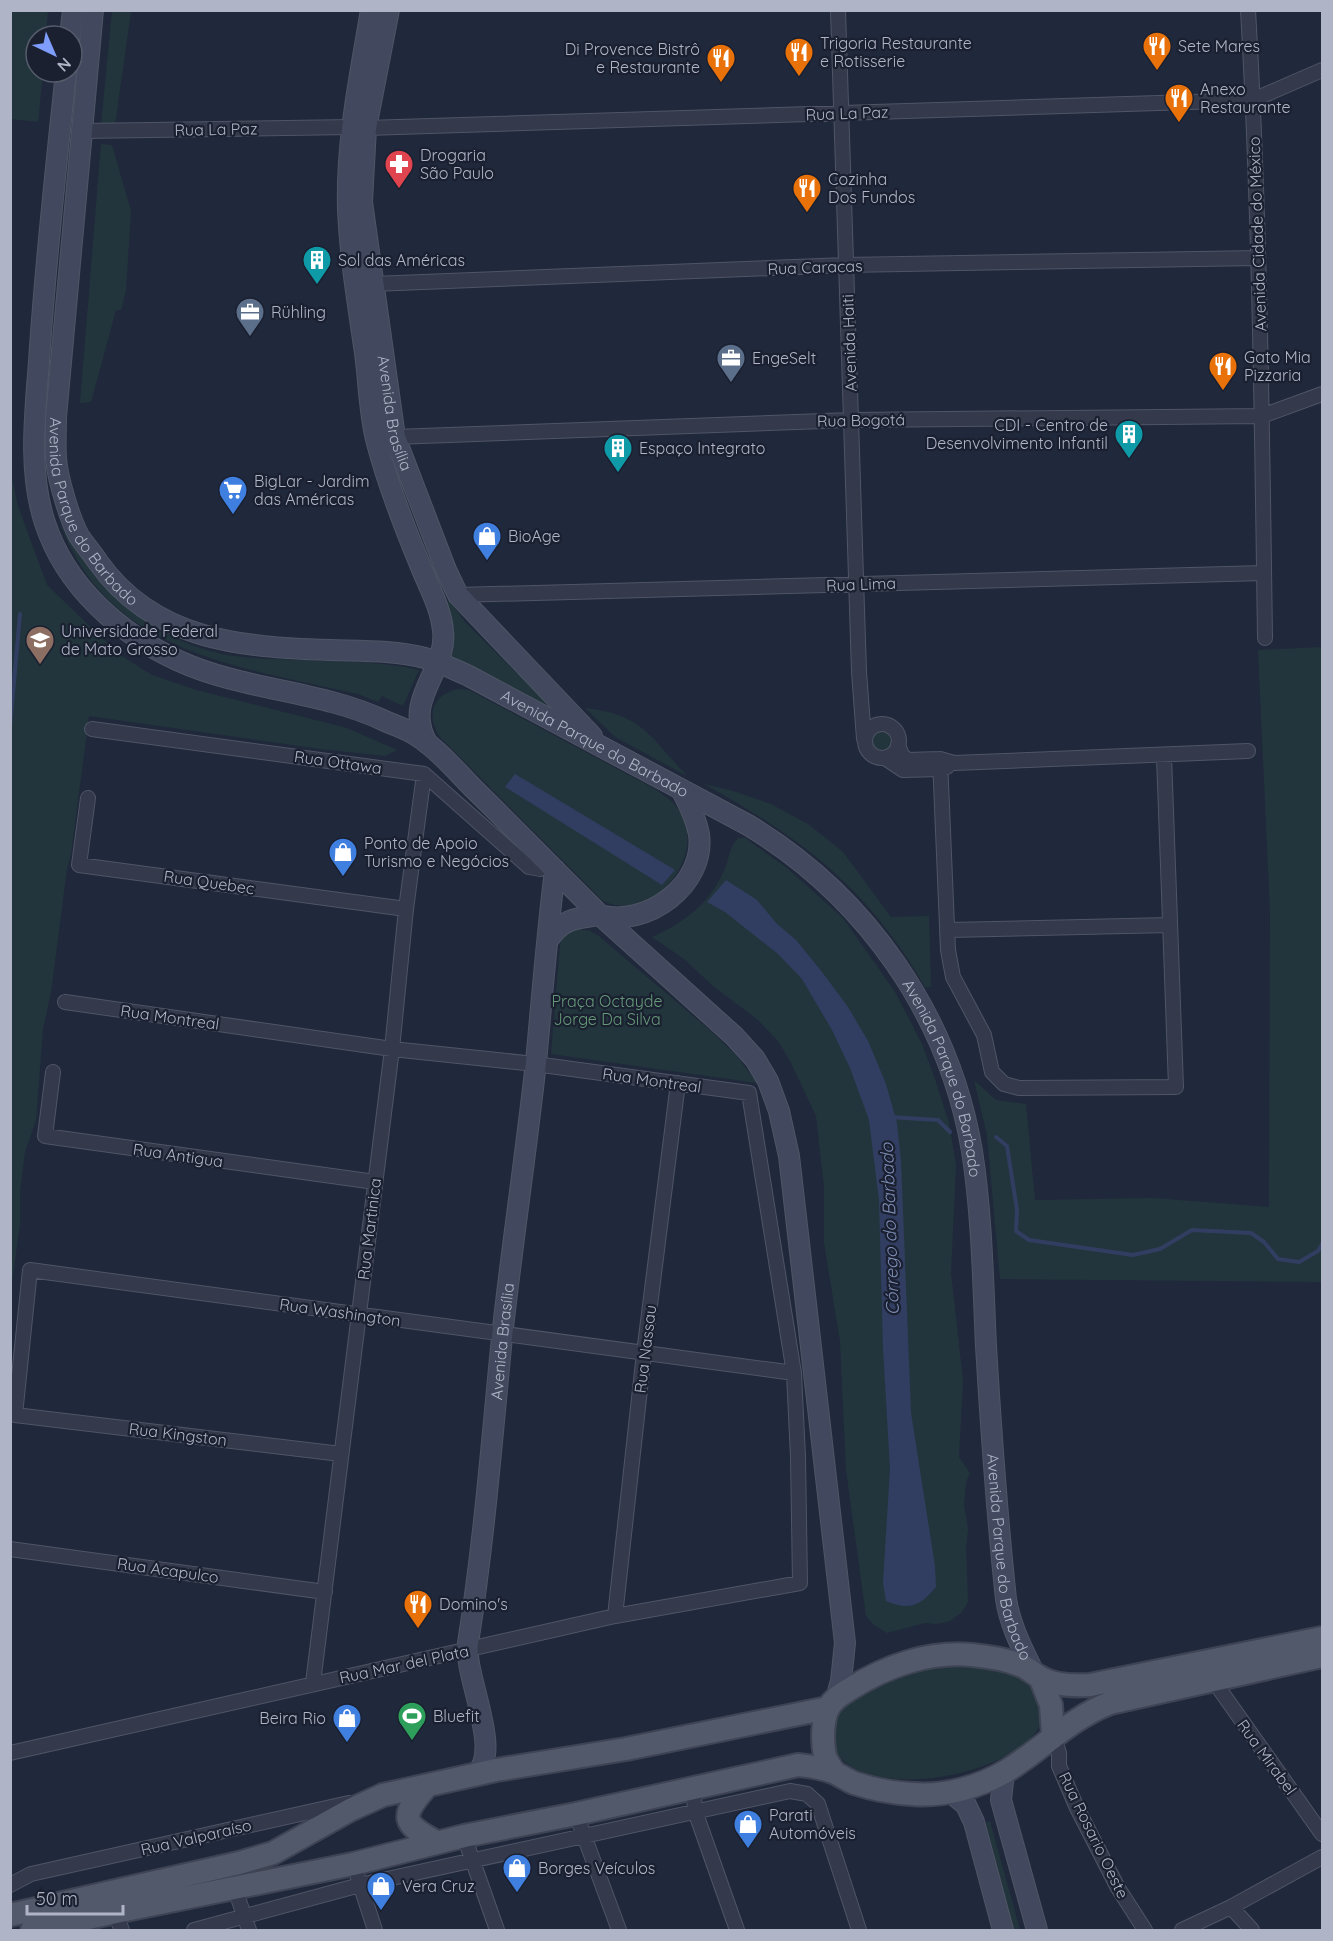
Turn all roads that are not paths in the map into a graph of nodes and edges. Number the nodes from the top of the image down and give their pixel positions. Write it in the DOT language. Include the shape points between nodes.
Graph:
graph roads {
  1 [pos="93,10"];
  2 [pos="371,10"];
  3 [pos="388,10"];
  4 [pos="838,10"];
  5 [pos="1248,10"];
  6 [pos="371,58"];
  7 [pos="1323,70"];
  8 [pos="65,84"];
  9 [pos="1253,100"];
  10 [pos="841,113"];
  11 [pos="359,127"];
  12 [pos="81,131"];
  13 [pos="360,254"];
  14 [pos="1258,258"];
  15 [pos="846,265"];
  16 [pos="373,284"];
  17 [pos="1323,394"];
  18 [pos="1262,416"];
  19 [pos="851,420"];
  20 [pos="395,437"];
  21 [pos="1264,573"];
  22 [pos="856,584"];
  23 [pos="458,595"];
  24 [pos="1265,638"];
  25 [pos="438,663"];
  26 [pos="861,712"];
  27 [pos="878,725"];
  28 [pos="92,729"];
  29 [pos="864,739"];
  30 [pos="427,743"];
  31 [pos="898,745"];
  32 [pos="605,749"];
  33 [pos="1248,751"];
  34 [pos="1164,756"];
  35 [pos="885,758"];
  36 [pos="940,764"];
  37 [pos="424,774"];
  38 [pos="682,791"];
  39 [pos="88,798"];
  40 [pos="552,867"];
  41 [pos="406,909"];
  42 [pos="607,916"];
  43 [pos="1170,925"];
  44 [pos="948,930"];
  45 [pos="548,940"];
  46 [pos="65,1002"];
  47 [pos="392,1049"];
  48 [pos="536,1064"];
  49 [pos="52,1072"];
  50 [pos="678,1083"];
  51 [pos="375,1182"];
  52 [pos="359,1314"];
  53 [pos="503,1334"];
  54 [pos="644,1353"];
  55 [pos="794,1373"];
  56 [pos="15,1415"];
  57 [pos="341,1454"];
  58 [pos="10,1548"];
  59 [pos="800,1583"];
  60 [pos="325,1592"];
  61 [pos="615,1616"];
  62 [pos="1323,1638"];
  63 [pos="467,1650"];
  64 [pos="1323,1656"];
  65 [pos="1037,1674"];
  66 [pos="1213,1680"];
  67 [pos="314,1683"];
  68 [pos="832,1703"];
  69 [pos="1053,1736"];
  70 [pos="485,1740"];
  71 [pos="10,1753"];
  72 [pos="516,1767"];
  73 [pos="1006,1771"];
  74 [pos="834,1772"];
  75 [pos="474,1775"];
  76 [pos="426,1787"];
  77 [pos="950,1792"];
  78 [pos="383,1795"];
  79 [pos="693,1799"];
  80 [pos="580,1824"];
  81 [pos="1323,1834"];
  82 [pos="464,1836"];
  83 [pos="436,1842"];
  84 [pos="1323,1857"];
  85 [pos="473,1859"];
  86 [pos="357,1875"];
  87 [pos="10,1885"];
  88 [pos="235,1889"];
  89 [pos="1231,1907"];
  90 [pos="10,1915"];
  91 [pos="243,1917"];
  92 [pos="118,1921"];
  93 [pos="32,1930"];
  94 [pos="194,1930"];
  95 [pos="249,1930"];
  96 [pos="375,1930"];
  97 [pos="497,1930"];
  98 [pos="619,1930"];
  99 [pos="737,1930"];
  100 [pos="859,1930"];
  101 [pos="1003,1930"];
  102 [pos="1037,1930"];
  103 [pos="1145,1930"];
  104 [pos="1182,1930"];
  105 [pos="1252,1930"];
  1 -- 12 [label="main road, Avenida Parque do Barbado"];
  2 -- 6 [label="main road, Avenida Brasília"];
  3 -- 6 [label="main road, Avenida Brasília"];
  4 -- 10 [label="street, Avenida Haiti"];
  5 -- 9 [label="street, Avenida Cidade do México"];
  6 -- 11 [label="main road, Avenida Brasília"];
  7 -- 9 [label="street, Rua La Paz"];
  8 -- 30 [label="main road, Avenida Parque do Barbado" via="42,312 34,446 39,498 59,555 99,608 128,633 158,651 242,682 341,704"];
  9 -- 10 [label="street, Rua La Paz"];
  9 -- 14 [label="street, Avenida Cidade do México"];
  10 -- 11 [label="street, Rua La Paz"];
  10 -- 15 [label="street, Avenida Haiti"];
  11 -- 12 [label="street, Rua La Paz"];
  11 -- 13 [label="main road, Avenida Brasília"];
  12 -- 25 [label="main road, Avenida Parque do Barbado" via="56,417 56,459 78,534 110,579 129,598 200,634 246,644 380,651"];
  13 -- 16 [label="main road, Avenida Brasília"];
  13 -- 25 [label="main road, Avenida Brasília" via="376,440 440,616 444,632"];
  14 -- 15 [label="street, Rua Caracas"];
  14 -- 18 [label="street, Avenida Cidade do México"];
  15 -- 16 [label="street, Rua Caracas"];
  15 -- 19 [label="street, Avenida Haiti"];
  16 -- 20 [label="main road, Avenida Brasília"];
  17 -- 18 [label="street, Rua Bogotá"];
  18 -- 19 [label="street, Rua Bogotá"];
  18 -- 21 [label="street, Avenida Cidade do México"];
  19 -- 20 [label="street, Rua Bogotá"];
  19 -- 22 [label="street, Avenida Haiti"];
  20 -- 23 [label="main road, Avenida Brasília"];
  21 -- 22 [label="street, Rua Lima"];
  21 -- 24 [label="street, Avenida Cidade do México"];
  22 -- 23 [label="street, Rua Lima"];
  22 -- 26 [label="street, Avenida Haiti"];
  23 -- 32 [label="main road, Avenida Brasília"];
  25 -- 30 [label="main road, Avenida Brasília" via="420,710 419,723"];
  25 -- 32 [label="main road, Avenida Parque do Barbado"];
  26 -- 27 [label="street"];
  26 -- 29 [label="street, Avenida Haiti"];
  27 -- 29 [label="street"];
  27 -- 31 [label="street" via="888,725 896,731"];
  28 -- 37 [label="street, Rua Ottawa"];
  29 -- 35 [label="street" via="869,754"];
  30 -- 40 [label="main road, Avenida Parque do Barbado"];
  31 -- 35 [label="street"];
  31 -- 36 [label="street" via="908,760"];
  32 -- 38 [label="main road, Avenida Parque do Barbado"];
  33 -- 34 [label="street"];
  34 -- 36 [label="street"];
  34 -- 43 [label="street"];
  35 -- 36 [label="street" via="903,770"];
  36 -- 44 [label="street"];
  37 -- 40 [label="street" via="529,867"];
  37 -- 41 [label="street, Rua Martinica"];
  38 -- 42 [label="main road" via="699,835 695,865 676,893 660,906 640,914"];
  38 -- 65 [label="main road, Avenida Parque do Barbado" via="778,843 807,866 847,904 890,954 930,1018 953,1077 972,1151 1008,1611"];
  39 -- 41 [label="street, Rua Quebec" via="79,865"];
  40 -- 42 [label="main road, Avenida Parque do Barbado"];
  40 -- 45 [label="main road, Avenida Brasília"];
  41 -- 47 [label="street, Rua Martinica"];
  42 -- 45 [label="main road" via="564,922"];
  42 -- 68 [label="main road, Avenida Parque do Barbado" via="734,1035 755,1059 779,1111 789,1156 845,1643 841,1681"];
  43 -- 44 [label="street"];
  43 -- 44 [label="street" via="1176,1086 1018,1088 1004,1084 992,1072 984,1035 952,977"];
  45 -- 48 [label="main road, Avenida Brasília"];
  46 -- 47 [label="street, Rua Montreal"];
  47 -- 48 [label="street, Rua Montreal"];
  47 -- 51 [label="street, Rua Martinica"];
  48 -- 50 [label="street, Rua Montreal"];
  48 -- 53 [label="main road, Avenida Brasília"];
  49 -- 51 [label="street, Rua Antigua" via="45,1136"];
  50 -- 54 [label="street, Rua Nassau"];
  50 -- 55 [label="street, Rua Montreal" via="749,1093"];
  51 -- 52 [label="street, Rua Martinica"];
  52 -- 53 [label="street, Rua Washington"];
  52 -- 56 [label="street, Rua Washington" via="30,1270"];
  52 -- 57 [label="street, Rua Martinica"];
  53 -- 54 [label="street, Rua Washington"];
  53 -- 63 [label="main road, Avenida Brasília"];
  54 -- 55 [label="street, Rua Washington"];
  54 -- 61 [label="street, Rua Nassau"];
  55 -- 59 [label="street, Rua Montreal"];
  56 -- 57 [label="street, Rua Kingston"];
  57 -- 60 [label="street, Rua Martinica"];
  58 -- 60 [label="street, Rua Acapulco"];
  59 -- 61 [label="street, Rua Mar del Plata"];
  60 -- 67 [label="street, Rua Martinica"];
  61 -- 63 [label="street, Rua Mar del Plata"];
  62 -- 65 [label="main road" via="1090,1685 1065,1685"];
  63 -- 67 [label="street, Rua Mar del Plata"];
  63 -- 70 [label="main road, Avenida Brasília"];
  64 -- 66 [label="main road"];
  65 -- 68 [label="main road" via="1003,1659 937,1656 882,1671"];
  65 -- 69 [label="main road" via="1051,1705"];
  66 -- 69 [label="main road" via="1110,1702"];
  66 -- 81 [label="street, Rua Mirabel"];
  67 -- 71 [label="street, Rua Mar del Plata"];
  68 -- 72 [label="main road" via="626,1749"];
  68 -- 74 [label="main road" via="823,1735 825,1757"];
  69 -- 73 [label="main road"];
  69 -- 103 [label="street, Rua Rosario Oeste" via="1062,1773 1077,1808 1118,1888"];
  70 -- 72 [label="main road, Avenida Brasília" via="499,1760"];
  70 -- 75 [label="main road, Avenida Brasília" via="485,1761"];
  72 -- 75 [label="main road"];
  73 -- 77 [label="main road"];
  73 -- 102 [label="main road" via="1001,1800"];
  74 -- 77 [label="main road" via="879,1790 914,1794"];
  74 -- 79 [label="main road" via="798,1765"];
  75 -- 76 [label="main road"];
  76 -- 78 [label="main road"];
  76 -- 83 [label="main road" via="412,1803 409,1822"];
  77 -- 101 [label="main road" via="966,1805 974,1822"];
  78 -- 87 [label="street, Rua Valparaíso" via="31,1874"];
  78 -- 90 [label="main road" via="273,1853"];
  79 -- 80 [label="main road"];
  79 -- 99 [label="street"];
  79 -- 100 [label="street" via="790,1791 807,1794 818,1804"];
  80 -- 82 [label="main road"];
  80 -- 85 [label="street"];
  80 -- 98 [label="street"];
  82 -- 83 [label="main road"];
  82 -- 85 [label="street"];
  83 -- 86 [label="main road"];
  84 -- 89 [label="street"];
  85 -- 86 [label="street"];
  85 -- 97 [label="street"];
  86 -- 88 [label="main road"];
  86 -- 91 [label="street"];
  86 -- 96 [label="street"];
  88 -- 91 [label="street"];
  88 -- 92 [label="main road"];
  89 -- 104 [label="street"];
  89 -- 105 [label="street"];
  91 -- 94 [label="street"];
  91 -- 95 [label="street"];
  92 -- 93 [label="main road"];
}
